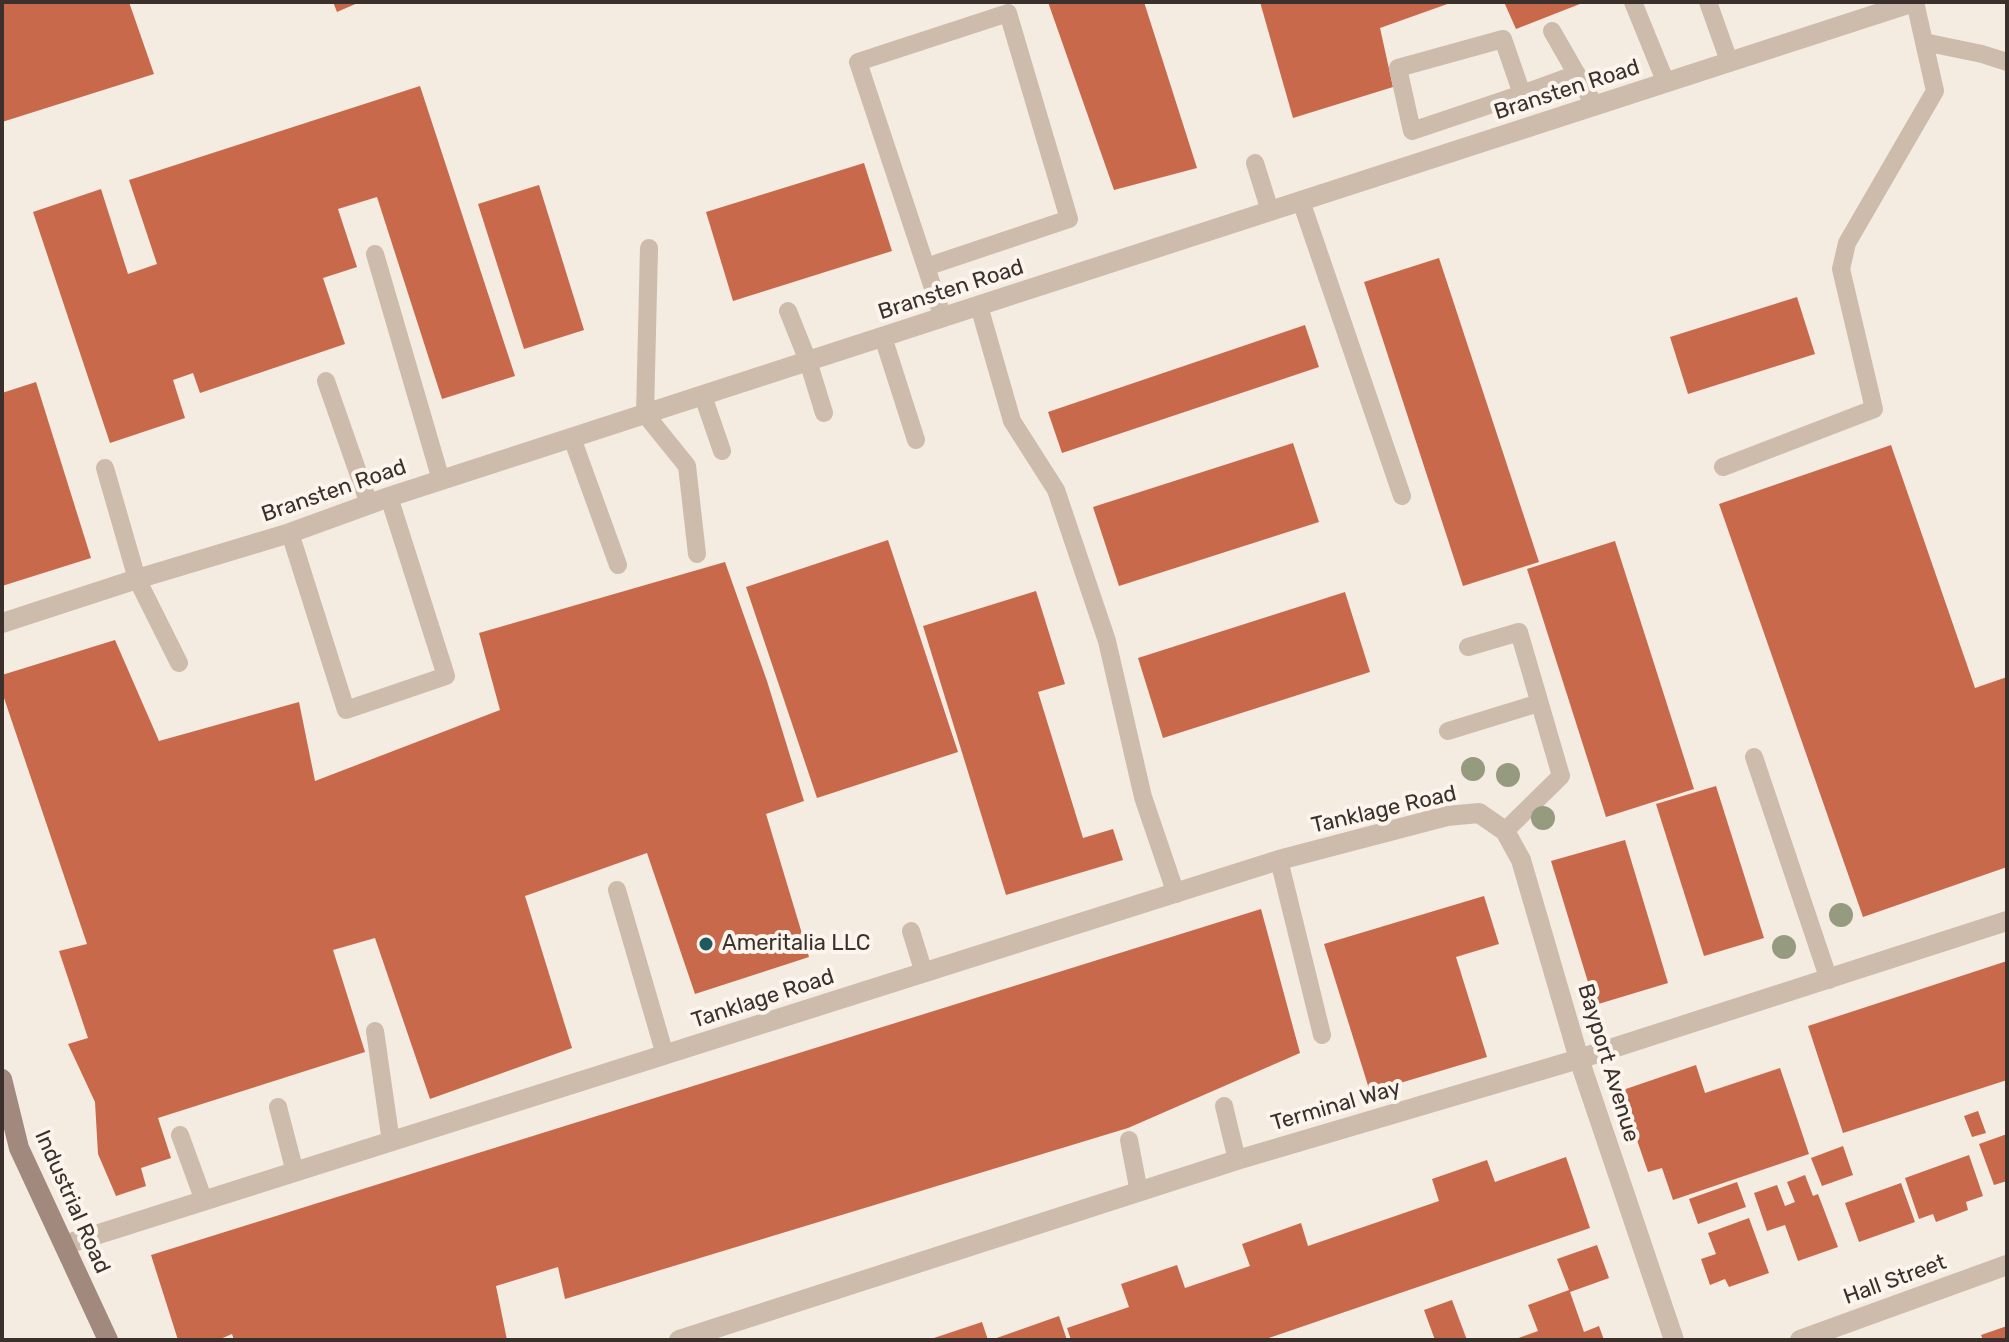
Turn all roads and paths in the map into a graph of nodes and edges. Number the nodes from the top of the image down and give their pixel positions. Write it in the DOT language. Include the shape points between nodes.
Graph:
graph roads {
  1 [pos="1633,2"];
  2 [pos="1708,2"];
  3 [pos="1914,2"];
  4 [pos="1552,31"];
  5 [pos="1924,42"];
  6 [pos="1729,61"];
  7 [pos="2007,62"];
  8 [pos="1577,74"];
  9 [pos="1666,83"];
  10 [pos="1522,94"];
  11 [pos="1595,106"];
  12 [pos="1255,163"];
  13 [pos="1301,201"];
  14 [pos="1270,211"];
  15 [pos="649,248"];
  16 [pos="375,254"];
  17 [pos="926,267"];
  18 [pos="979,306"];
  19 [pos="788,311"];
  20 [pos="943,318"];
  21 [pos="883,337"];
  22 [pos="808,361"];
  23 [pos="326,381"];
  24 [pos="703,396"];
  25 [pos="824,413"];
  26 [pos="645,414"];
  27 [pos="572,438"];
  28 [pos="916,440"];
  29 [pos="722,451"];
  30 [pos="1723,467"];
  31 [pos="105,468"];
  32 [pos="441,480"];
  33 [pos="1402,496"];
  34 [pos="389,497"];
  35 [pos="369,504"];
  36 [pos="290,533"];
  37 [pos="697,554"];
  38 [pos="618,565"];
  39 [pos="137,579"];
  40 [pos="2,623"];
  41 [pos="1468,647"];
  42 [pos="179,663"];
  43 [pos="1539,703"];
  44 [pos="1448,731"];
  45 [pos="1754,757"];
  46 [pos="1479,813"];
  47 [pos="1505,831"];
  48 [pos="1279,860"];
  49 [pos="617,890"];
  50 [pos="1176,894"];
  51 [pos="2007,921"];
  52 [pos="911,931"];
  53 [pos="924,973"];
  54 [pos="1829,980"];
  55 [pos="375,1031"];
  56 [pos="1322,1035"];
  57 [pos="665,1055"];
  58 [pos="1579,1059"];
  59 [pos="3,1089"];
  60 [pos="1224,1106"];
  61 [pos="278,1107"];
  62 [pos="180,1135"];
  63 [pos="1129,1140"];
  64 [pos="391,1142"];
  65 [pos="1237,1160"];
  66 [pos="295,1172"];
  67 [pos="1139,1192"];
  68 [pos="204,1201"];
  69 [pos="64,1245"];
  70 [pos="2007,1265"];
  71 [pos="108,1340"];
  72 [pos="679,1340"];
  73 [pos="1674,1340"];
  74 [pos="1800,1340"];
  1 -- 9 [label="lane"];
  2 -- 6 [label="lane"];
  3 -- 5 [label="lane"];
  3 -- 6 [label="street, Bransten Road"];
  4 -- 8 [label="lane"];
  5 -- 7 [label="lane"];
  5 -- 30 [label="lane" via="1935,91 1847,243 1841,269 1874,409"];
  6 -- 9 [label="street, Bransten Road"];
  8 -- 10 [label="lane"];
  8 -- 11 [label="lane"];
  9 -- 11 [label="street, Bransten Road"];
  10 -- 10 [label="lane" via="1412,131 1398,68 1503,39"];
  11 -- 13 [label="street, Bransten Road"];
  12 -- 14 [label="lane"];
  13 -- 14 [label="street, Bransten Road"];
  13 -- 33 [label="lane"];
  14 -- 18 [label="street, Bransten Road"];
  15 -- 26 [label="lane"];
  16 -- 32 [label="lane"];
  17 -- 17 [label="lane" via="858,62 1008,13 1069,219"];
  17 -- 20 [label="lane"];
  18 -- 20 [label="street, Bransten Road"];
  18 -- 50 [label="lane" via="1012,421 1056,490 1102,626 1143,797"];
  19 -- 22 [label="lane"];
  20 -- 21 [label="street, Bransten Road"];
  21 -- 22 [label="street, Bransten Road"];
  21 -- 28 [label="lane"];
  22 -- 24 [label="street, Bransten Road"];
  22 -- 25 [label="lane"];
  23 -- 35 [label="lane"];
  24 -- 26 [label="street, Bransten Road"];
  24 -- 29 [label="lane"];
  26 -- 27 [label="street, Bransten Road"];
  26 -- 37 [label="lane" via="687,466"];
  27 -- 32 [label="street, Bransten Road"];
  27 -- 38 [label="lane"];
  31 -- 39 [label="lane"];
  32 -- 34 [label="street, Bransten Road"];
  34 -- 35 [label="street, Bransten Road"];
  34 -- 36 [label="lane" via="446,676 346,710"];
  35 -- 36 [label="street, Bransten Road"];
  36 -- 39 [label="street, Bransten Road"];
  39 -- 40 [label="street, Bransten Road"];
  39 -- 42 [label="lane"];
  41 -- 43 [label="lane" via="1519,632"];
  43 -- 44 [label="lane"];
  43 -- 47 [label="lane" via="1561,776"];
  45 -- 54 [label="lane"];
  46 -- 47 [label="street, Bayport Avenue"];
  46 -- 48 [label="street, Tanklage Road" via="1447,816"];
  47 -- 58 [label="street, Bayport Avenue" via="1521,860"];
  48 -- 50 [label="street, Tanklage Road"];
  48 -- 56 [label="lane"];
  49 -- 57 [label="lane"];
  50 -- 53 [label="street, Tanklage Road"];
  51 -- 54 [label="street, Terminal Way"];
  52 -- 53 [label="lane"];
  53 -- 57 [label="street, Tanklage Road"];
  54 -- 58 [label="street, Terminal Way"];
  55 -- 64 [label="lane"];
  57 -- 64 [label="street, Tanklage Road"];
  58 -- 65 [label="street, Terminal Way"];
  58 -- 73 [label="street, Bayport Avenue"];
  59 -- 69 [label="main road, Industrial Road" via="19,1148"];
  60 -- 65 [label="lane"];
  61 -- 66 [label="lane"];
  62 -- 68 [label="lane"];
  63 -- 67 [label="lane"];
  64 -- 66 [label="street, Tanklage Road"];
  65 -- 67 [label="street, Terminal Way"];
  66 -- 68 [label="street, Tanklage Road"];
  67 -- 72 [label="street, Terminal Way"];
  68 -- 69 [label="street, Tanklage Road"];
  69 -- 71 [label="main road, Industrial Road"];
  70 -- 74 [label="street, Hall Street"];
}
